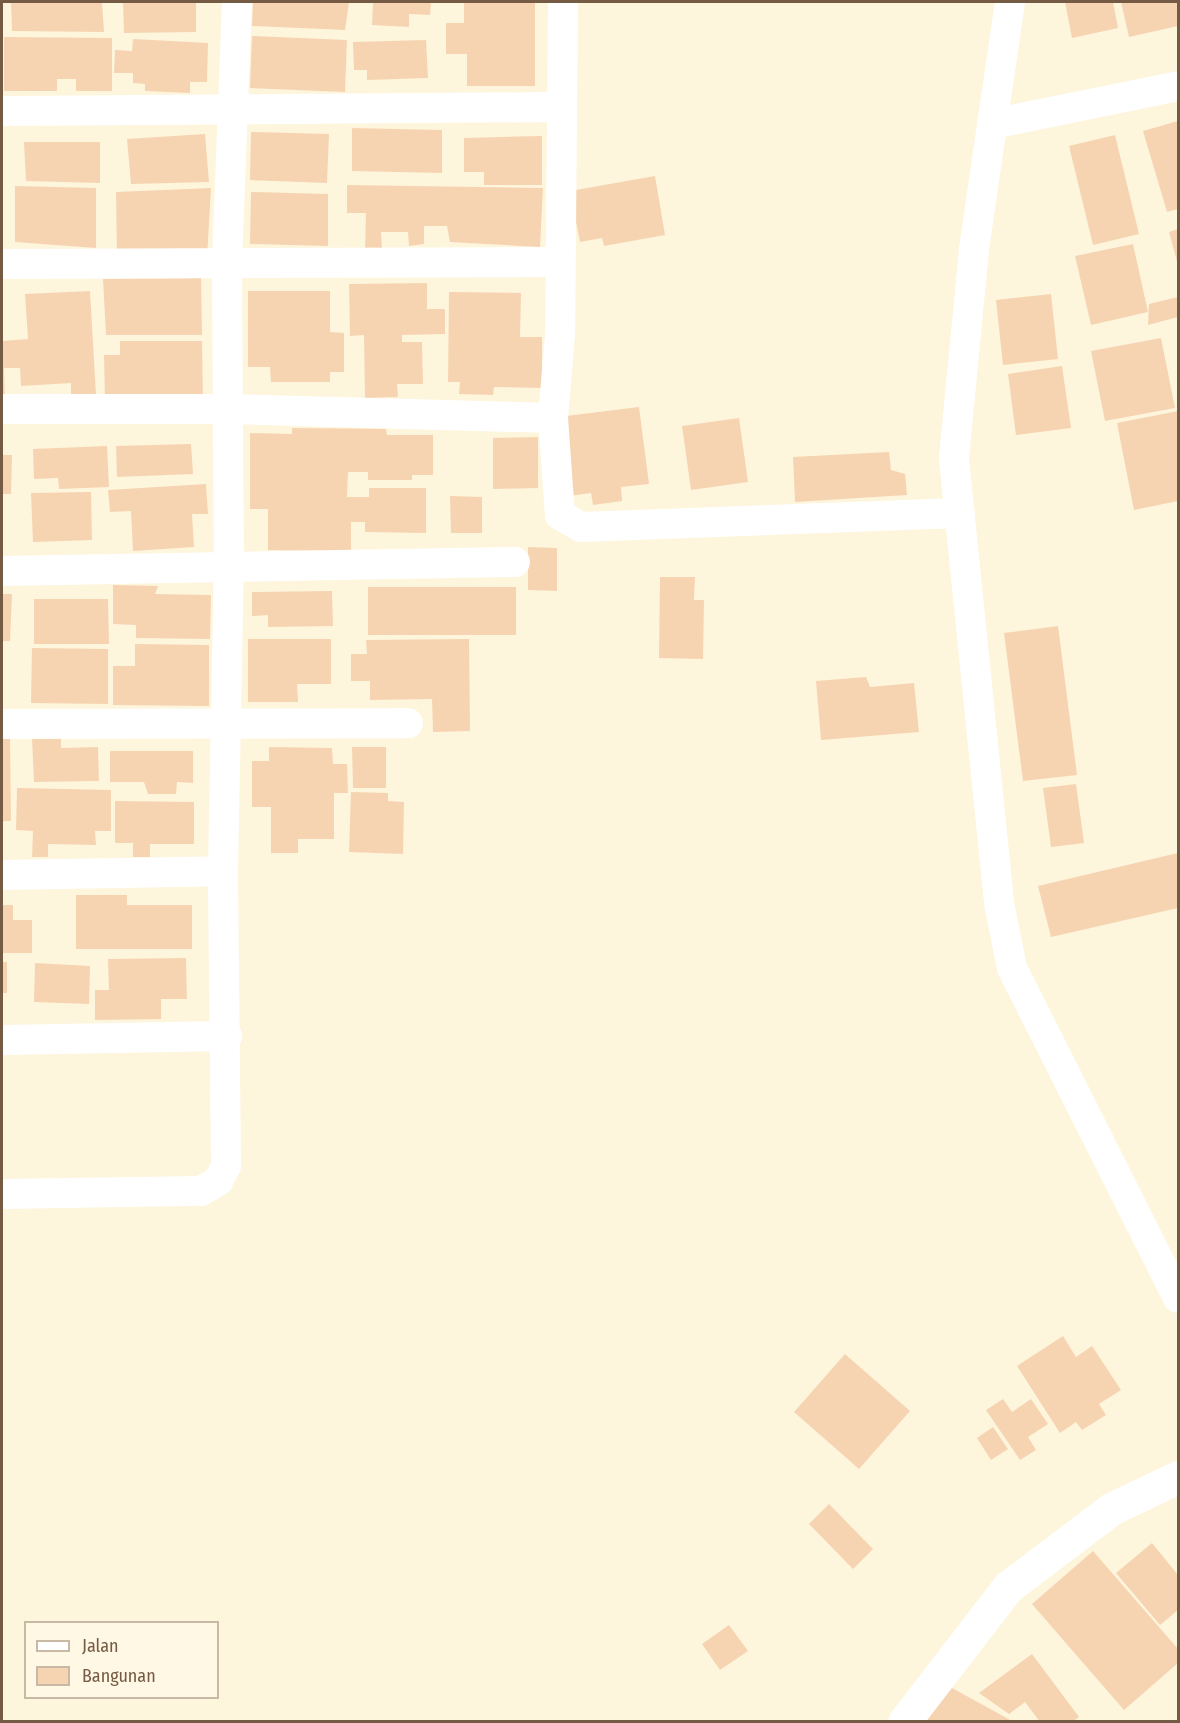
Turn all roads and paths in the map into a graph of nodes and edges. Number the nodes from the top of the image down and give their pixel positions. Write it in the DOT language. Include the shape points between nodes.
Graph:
graph roads {
  1 [pos="237,2"];
  2 [pos="563,2"];
  3 [pos="1010,2"];
  4 [pos="1179,86"];
  5 [pos="561,107"];
  6 [pos="2,111"];
  7 [pos="231,111"];
  8 [pos="992,124"];
  9 [pos="227,262"];
  10 [pos="558,262"];
  11 [pos="2,264"];
  12 [pos="2,409"];
  13 [pos="228,409"];
  14 [pos="553,418"];
  15 [pos="960,513"];
  16 [pos="515,562"];
  17 [pos="230,566"];
  18 [pos="2,571"];
  19 [pos="408,723"];
  20 [pos="2,724"];
  21 [pos="227,724"];
  22 [pos="223,871"];
  23 [pos="2,875"];
  24 [pos="227,1036"];
  25 [pos="2,1040"];
  26 [pos="2,1194"];
  27 [pos="1179,1298"];
  28 [pos="1179,1477"];
  29 [pos="904,1722"];
  1 -- 7 [label="street"];
  2 -- 5 [label="street"];
  3 -- 8 [label="street"];
  4 -- 8 [label="street"];
  5 -- 7 [label="street"];
  5 -- 10 [label="street"];
  6 -- 7 [label="street"];
  7 -- 9 [label="street"];
  8 -- 15 [label="street" via="957,411 954,459"];
  9 -- 10 [label="street"];
  9 -- 11 [label="street"];
  9 -- 13 [label="street"];
  10 -- 14 [label="street" via="560,335"];
  12 -- 13 [label="street"];
  13 -- 14 [label="street"];
  13 -- 17 [label="street"];
  14 -- 15 [label="street" via="557,508 568,521 581,526"];
  15 -- 27 [label="street" via="1000,908 1012,968"];
  16 -- 17 [label="street"];
  17 -- 18 [label="street"];
  17 -- 21 [label="street"];
  19 -- 21 [label="street"];
  20 -- 21 [label="street"];
  21 -- 22 [label="street"];
  22 -- 23 [label="street"];
  22 -- 24 [label="street"];
  24 -- 25 [label="street"];
  24 -- 26 [label="street" via="226,1166 218,1181 201,1191"];
  28 -- 29 [label="street" via="1111,1509 1008,1587"];
}
